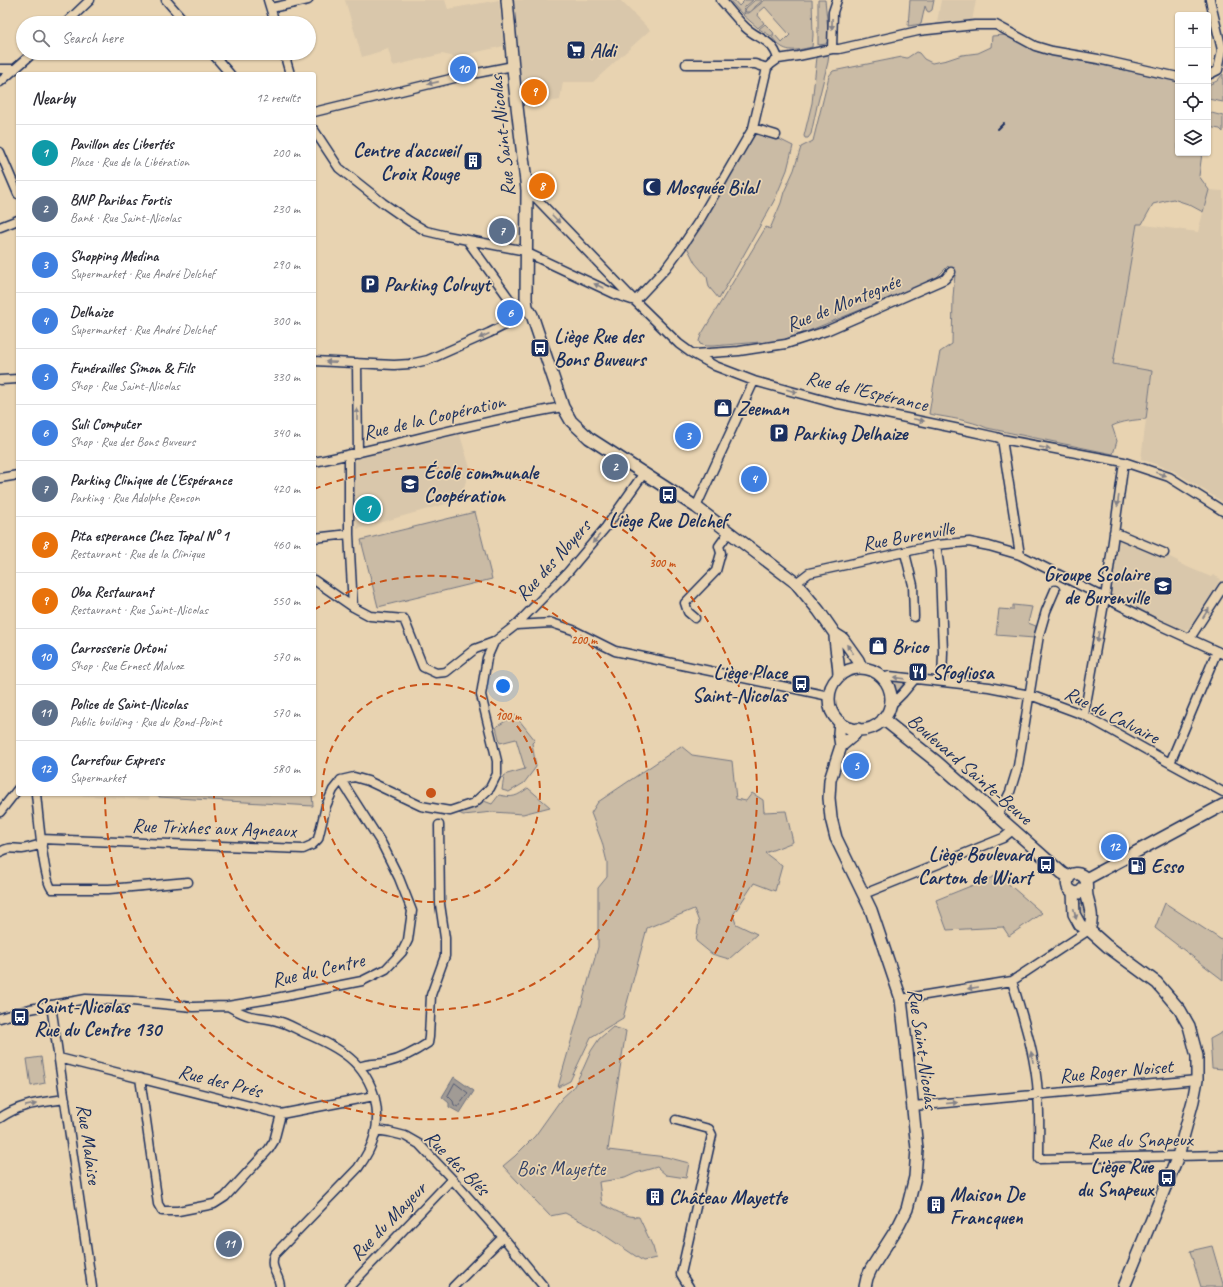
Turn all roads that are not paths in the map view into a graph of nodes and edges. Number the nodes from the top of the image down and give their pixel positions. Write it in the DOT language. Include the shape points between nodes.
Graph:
graph roads {
  1 [pos="90,0"];
  2 [pos="166,0"];
  3 [pos="268,0"];
  4 [pos="308,0"];
  5 [pos="506,0"];
  6 [pos="721,0"];
  7 [pos="837,0"];
  8 [pos="1210,0"];
  9 [pos="271,8"];
  10 [pos="73,16"];
  11 [pos="180,16"];
  12 [pos="273,16"];
  13 [pos="829,49"];
  14 [pos="778,59"];
  15 [pos="25,60"];
  16 [pos="218,60"];
  17 [pos="286,60"];
  18 [pos="686,64"];
  19 [pos="513,66"];
  20 [pos="767,68"];
  21 [pos="0,69"];
  22 [pos="15,69"];
  23 [pos="228,72"];
  24 [pos="289,72"];
  25 [pos="1211,74"];
  26 [pos="1175,76"];
  27 [pos="0,82"];
  28 [pos="316,112"];
  29 [pos="753,128"];
  30 [pos="316,135"];
  31 [pos="776,135"];
  32 [pos="0,152"];
  33 [pos="16,189"];
  34 [pos="527,194"];
  35 [pos="16,221"];
  36 [pos="0,227"];
  37 [pos="467,240"];
  38 [pos="526,253"];
  39 [pos="951,272"];
  40 [pos="635,300"];
  41 [pos="527,307"];
  42 [pos="694,354"];
  43 [pos="316,361"];
  44 [pos="357,363"];
  45 [pos="16,379"];
  46 [pos="0,380"];
  47 [pos="754,381"];
  48 [pos="563,407"];
  49 [pos="1002,439"];
  50 [pos="358,453"];
  51 [pos="349,456"];
  52 [pos="316,462"];
  53 [pos="1124,462"];
  54 [pos="641,472"];
  55 [pos="16,475"];
  56 [pos="0,478"];
  57 [pos="696,507"];
  58 [pos="1223,511"];
  59 [pos="729,532"];
  60 [pos="1114,532"];
  61 [pos="349,534"];
  62 [pos="316,538"];
  63 [pos="936,545"];
  64 [pos="905,553"];
  65 [pos="1164,553"];
  66 [pos="1020,555"];
  67 [pos="316,581"];
  68 [pos="796,583"];
  69 [pos="1223,587"];
  70 [pos="1055,590"];
  71 [pos="1105,598"];
  72 [pos="353,607"];
  73 [pos="914,617"];
  74 [pos="695,618"];
  75 [pos="516,624"];
  76 [pos="835,634"];
  77 [pos="1190,638"];
  78 [pos="494,642"];
  79 [pos="1220,653"];
  80 [pos="861,667"];
  81 [pos="839,676"];
  82 [pos="884,678"];
  83 [pos="914,680"];
  84 [pos="942,682"];
  85 [pos="1030,695"];
  86 [pos="829,696"];
  87 [pos="891,705"];
  88 [pos="1084,715"];
  89 [pos="883,719"];
  90 [pos="840,722"];
  91 [pos="858,729"];
  92 [pos="842,746"];
  93 [pos="1170,763"];
  94 [pos="341,780"];
  95 [pos="16,792"];
  96 [pos="1223,792"];
  97 [pos="36,796"];
  98 [pos="1223,805"];
  99 [pos="0,812"];
  100 [pos="996,815"];
  101 [pos="439,825"];
  102 [pos="1013,830"];
  103 [pos="42,842"];
  104 [pos="0,852"];
  105 [pos="1069,877"];
  106 [pos="188,882"];
  107 [pos="1085,883"];
  108 [pos="1073,892"];
  109 [pos="864,894"];
  110 [pos="1089,930"];
  111 [pos="1012,981"];
  112 [pos="901,999"];
  113 [pos="51,1005"];
  114 [pos="228,1006"];
  115 [pos="0,1018"];
  116 [pos="59,1058"];
  117 [pos="360,1067"];
  118 [pos="140,1078"];
  119 [pos="1197,1080"];
  120 [pos="1038,1095"];
  121 [pos="374,1096"];
  122 [pos="65,1099"];
  123 [pos="913,1106"];
  124 [pos="281,1114"];
  125 [pos="0,1118"];
  126 [pos="676,1120"];
  127 [pos="376,1130"];
  128 [pos="1223,1155"];
  129 [pos="1178,1156"];
  130 [pos="452,1179"];
  131 [pos="503,1237"];
  132 [pos="92,1287"];
  133 [pos="280,1287"];
  134 [pos="350,1287"];
  135 [pos="453,1287"];
  136 [pos="544,1287"];
  137 [pos="689,1287"];
  138 [pos="865,1287"];
  139 [pos="1124,1287"];
  1 -- 10 [label="street"];
  2 -- 11 [label="street"];
  3 -- 9 [label="street"];
  4 -- 9 [label="street"];
  5 -- 19 [label="street, Rue Saint-Nicolas"];
  6 -- 14 [label="street" via="745,27 776,51"];
  7 -- 13 [label="street, one-way" via="833,12"];
  8 -- 25 [label="street" via="1222,50 1218,70"];
  9 -- 12 [label="street"];
  13 -- 14 [label="street"];
  13 -- 26 [label="street" via="918,31 996,25 1035,46 1052,51"];
  14 -- 20 [label="street"];
  15 -- 22 [label="street"];
  16 -- 23 [label="street"];
  17 -- 24 [label="street"];
  18 -- 20 [label="street" via="755,64"];
  19 -- 28 [label="street, one-way"];
  19 -- 34 [label="street, Rue Saint-Nicolas"];
  20 -- 29 [label="street"];
  21 -- 22 [label="street"];
  22 -- 27 [label="street"];
  29 -- 31 [label="street"];
  29 -- 40 [label="street" via="683,245 666,268"];
  30 -- 37 [label="street, Rue de l'Espérance" via="339,168 389,208 426,231"];
  32 -- 33 [label="street"];
  34 -- 38 [label="street, Rue Saint-Nicolas"];
  34 -- 40 [label="street, one-way" via="536,198"];
  35 -- 36 [label="street"];
  37 -- 38 [label="street, Rue de l'Espérance"];
  37 -- 41 [label="street" via="513,304"];
  40 -- 38 [label="street, Rue de l'Espérance, one-way" via="617,295"];
  38 -- 41 [label="street, Rue Saint-Nicolas"];
  39 -- 42 [label="street, Rue de Montegnée" via="945,279 826,332 786,344"];
  40 -- 42 [label="street, Rue de l'Espérance" via="679,344"];
  41 -- 44 [label="street, one-way" via="511,322 428,360 410,364"];
  41 -- 48 [label="street, Rue Saint-Nicolas"];
  42 -- 47 [label="street, Rue de l'Espérance" via="715,366"];
  44 -- 43 [label="street, one-way"];
  50 -- 44 [label="street, one-way"];
  45 -- 46 [label="street"];
  47 -- 49 [label="street, Rue de l'Espérance, one-way" via="834,403"];
  47 -- 57 [label="street"];
  48 -- 50 [label="street, Rue de la Coopération" via="525,413"];
  48 -- 54 [label="street, Rue Saint-Nicolas" via="571,421 589,438"];
  49 -- 53 [label="street, Rue de l'Espérance, one-way"];
  49 -- 66 [label="street"];
  50 -- 51 [label="street, Rue de la Coopération"];
  51 -- 52 [label="street, Rue de la Coopération"];
  51 -- 61 [label="street"];
  53 -- 58 [label="street, Rue de l'Espérance, one-way" via="1169,477"];
  53 -- 60 [label="street, one-way"];
  54 -- 57 [label="street, Rue Saint-Nicolas"];
  54 -- 75 [label="street, Rue des Noyers, one-way" via="606,527 568,572"];
  55 -- 56 [label="street"];
  57 -- 59 [label="street, Rue Saint-Nicolas"];
  59 -- 68 [label="street, Rue Saint-Nicolas"];
  59 -- 74 [label="street" via="719,546 716,571 685,603 688,612"];
  60 -- 65 [label="street"];
  60 -- 71 [label="street"];
  61 -- 62 [label="street"];
  61 -- 72 [label="street"];
  63 -- 64 [label="street, Rue Burenville"];
  63 -- 66 [label="street, Rue Burenville" via="969,542"];
  63 -- 84 [label="street" via="940,570 944,652"];
  64 -- 68 [label="street, Rue Burenville" via="809,573"];
  64 -- 73 [label="street" via="913,585"];
  66 -- 71 [label="street, Rue Burenville"];
  67 -- 72 [label="street"];
  68 -- 76 [label="street, Rue Saint-Nicolas"];
  77 -- 69 [label="street, one-way"];
  70 -- 85 [label="street" via="1039,635"];
  71 -- 77 [label="street, Rue Burenville"];
  71 -- 88 [label="street, one-way"];
  72 -- 78 [label="street" via="370,616 404,619 423,667 436,673 446,672 475,649"];
  75 -- 78 [label="street, Rue des Noyers"];
  75 -- 86 [label="street" via="552,623 573,630 615,651"];
  80 -- 76 [label="street, Rue Saint-Nicolas, one-way" via="843,639"];
  76 -- 81 [label="street, Rue Saint-Nicolas"];
  77 -- 79 [label="street, Rue Burenville"];
  78 -- 94 [label="street" via="487,658 481,695 497,760 497,774 490,788 474,803 450,811 421,806 368,781 354,777"];
  79 -- 93 [label="street"];
  80 -- 81 [label="street"];
  80 -- 82 [label="street" via="873,670"];
  81 -- 86 [label="street"];
  83 -- 82 [label="street, Rue du Calvaire, one-way" via="889,676"];
  82 -- 87 [label="street" via="889,686"];
  83 -- 84 [label="street, Rue du Calvaire"];
  83 -- 87 [label="street"];
  84 -- 85 [label="street, Rue du Calvaire"];
  85 -- 88 [label="street, Rue du Calvaire"];
  85 -- 100 [label="street" via="1018,766 1010,792"];
  86 -- 90 [label="street" via="830,706"];
  87 -- 89 [label="street"];
  88 -- 93 [label="street, Rue du Calvaire"];
  89 -- 91 [label="street" via="868,729"];
  89 -- 100 [label="street, Boulevard Sainte-Beuve" via="911,740"];
  90 -- 91 [label="street"];
  90 -- 92 [label="street, Rue Saint-Nicolas"];
  91 -- 92 [label="street, Rue Saint-Nicolas"];
  92 -- 109 [label="street, Rue Saint-Nicolas" via="830,780 831,818 838,841"];
  93 -- 96 [label="street, Rue du Calvaire"];
  94 -- 103 [label="street, Rue Trixhes aux Agneaux" via="332,790 318,839 303,849"];
  94 -- 114 [label="street, Rue du Centre" via="382,844 399,878 412,911 408,940 402,952 386,969 362,981"];
  95 -- 99 [label="street"];
  97 -- 103 [label="street"];
  98 -- 107 [label="street"];
  100 -- 102 [label="street, Boulevard Sainte-Beuve"];
  101 -- 117 [label="street" via="440,904 445,956 431,995 428,1043 400,1059"];
  102 -- 105 [label="street, Boulevard Sainte-Beuve"];
  102 -- 109 [label="street" via="1002,838"];
  103 -- 104 [label="street, Rue Trixhes aux Agneaux" via="32,848 8,848"];
  103 -- 106 [label="street" via="43,859 52,889 109,889"];
  105 -- 107 [label="street" via="1076,874 1083,876"];
  105 -- 108 [label="street" via="1068,886"];
  107 -- 108 [label="street" via="1079,893"];
  107 -- 110 [label="street" via="1092,913"];
  108 -- 110 [label="street, one-way" via="1076,919"];
  109 -- 112 [label="street, Rue Saint-Nicolas"];
  110 -- 111 [label="street"];
  110 -- 119 [label="street" via="1157,983 1180,1010 1194,1039"];
  111 -- 112 [label="street, one-way"];
  120 -- 111 [label="street, Rue du Snapeux, one-way" via="1028,1034"];
  112 -- 123 [label="street, Rue Saint-Nicolas"];
  113 -- 114 [label="street, Rue du Centre" via="86,999 193,1008"];
  113 -- 115 [label="street, Rue du Centre"];
  113 -- 116 [label="street, Rue Malaise"];
  114 -- 117 [label="street" via="241,1013 278,1021 325,1041 345,1053"];
  116 -- 118 [label="street, Rue des Prés"];
  116 -- 122 [label="street, Rue Malaise"];
  117 -- 121 [label="street"];
  118 -- 124 [label="street, Rue des Prés"];
  118 -- 124 [label="street" via="158,1204 162,1211 178,1211 214,1204 225,1197 269,1149"];
  119 -- 120 [label="street, Rue Roger Noiset"];
  119 -- 129 [label="street"];
  123 -- 120 [label="street, Rue Roger Noiset, one-way"];
  120 -- 129 [label="street, Rue du Snapeux" via="1039,1159"];
  121 -- 124 [label="street, Rue des Prés"];
  121 -- 127 [label="street" via="378,1113"];
  125 -- 122 [label="street, one-way" via="23,1106"];
  122 -- 132 [label="street, Rue Malaise"];
  123 -- 138 [label="street, Rue Saint-Nicolas" via="917,1159 910,1202 901,1222 869,1271"];
  126 -- 137 [label="street" via="709,1129 712,1135 681,1274"];
  127 -- 130 [label="street, Rue des Blés" via="405,1136 420,1144"];
  127 -- 133 [label="street" via="373,1143 358,1168 274,1255 273,1269"];
  128 -- 129 [label="street, Rue du Snapeux"];
  129 -- 139 [label="street"];
  130 -- 131 [label="street, Rue des Blés"];
  130 -- 134 [label="street, Rue du Mayeur"];
  131 -- 135 [label="street"];
  131 -- 136 [label="street, Rue des Blés"];
}
